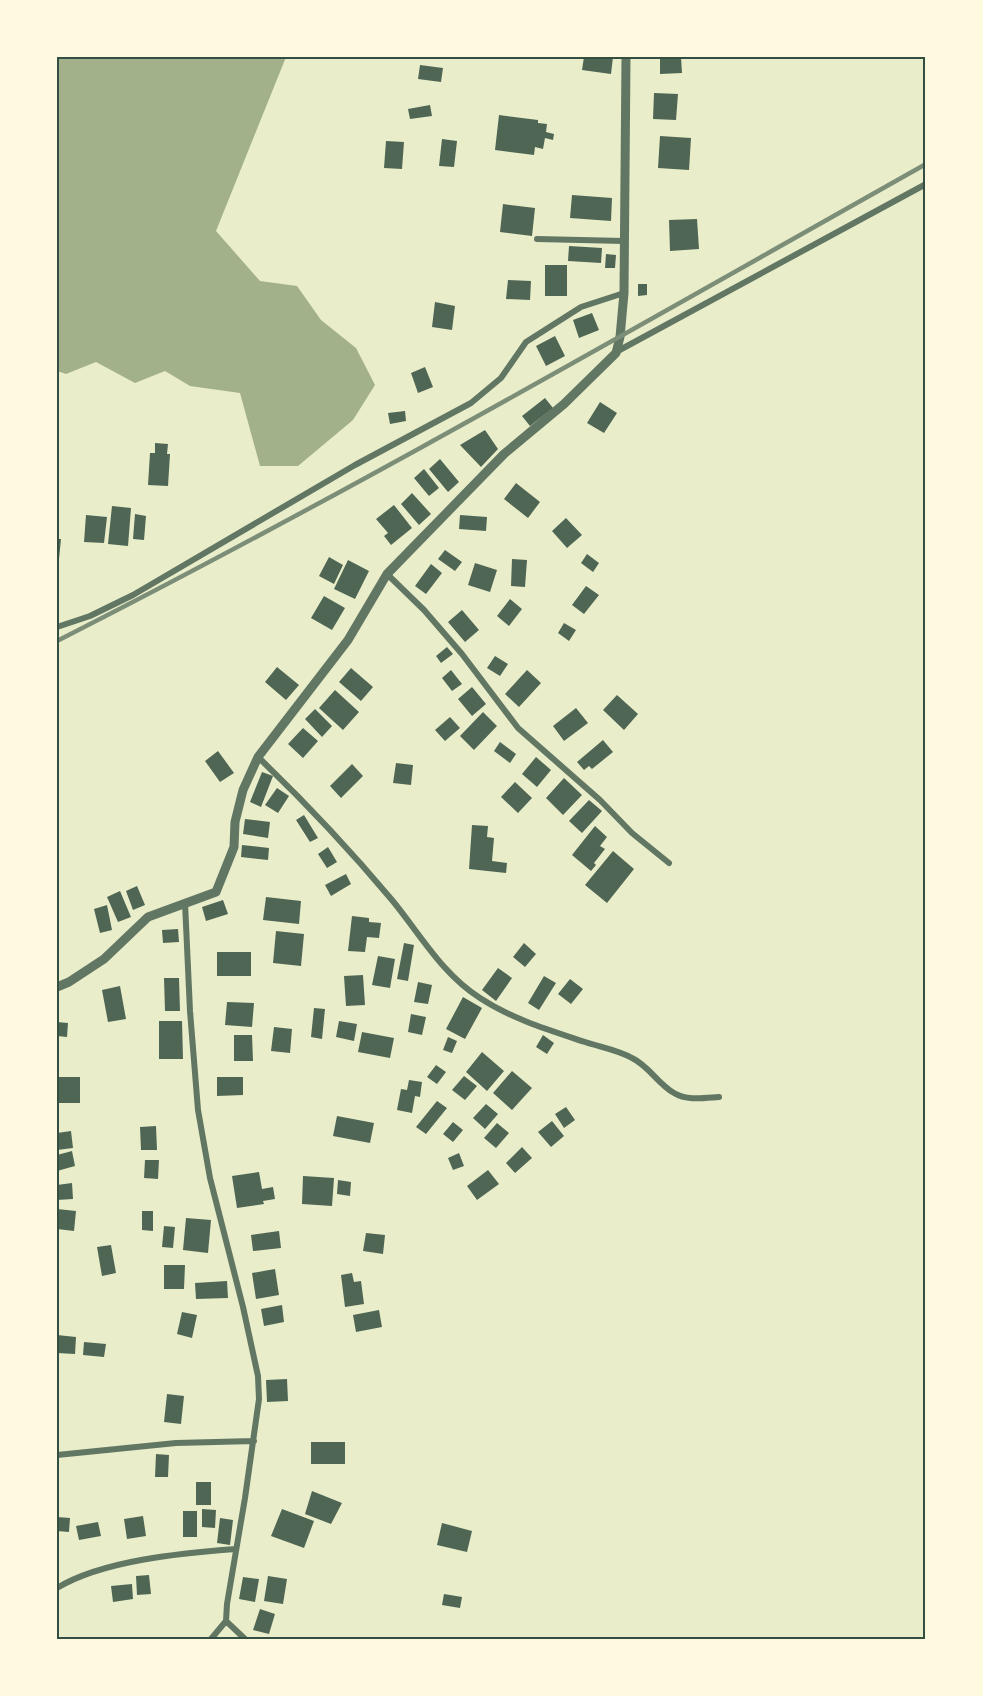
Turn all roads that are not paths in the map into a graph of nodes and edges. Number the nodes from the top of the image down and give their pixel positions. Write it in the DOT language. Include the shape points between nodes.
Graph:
graph roads {
  1 [pos="626,57"];
  2 [pos="926,184"];
  3 [pos="537,238"];
  4 [pos="624,241"];
  5 [pos="624,294"];
  6 [pos="616,352"];
  7 [pos="387,574"];
  8 [pos="57,627"];
  9 [pos="258,757"];
  10 [pos="669,863"];
  11 [pos="185,903"];
  12 [pos="57,987"];
  13 [pos="718,1097"];
  14 [pos="254,1441"];
  15 [pos="57,1455"];
  16 [pos="236,1549"];
  17 [pos="57,1588"];
  18 [pos="226,1621"];
  19 [pos="211,1639"];
  20 [pos="245,1639"];
  1 -- 4 [label="street"];
  2 -- 6 [label="street"];
  3 -- 4 [label="street"];
  4 -- 5 [label="street"];
  5 -- 6 [label="street"];
  5 -- 8 [label="street" via="581,308 526,342 501,378 471,403 356,465 134,595"];
  6 -- 7 [label="street" via="564,404 504,454"];
  7 -- 9 [label="street" via="348,640"];
  7 -- 10 [label="street" via="424,609 518,728"];
  9 -- 11 [label="street" via="243,790 234,847 216,892"];
  9 -- 13 [label="street" via="340,841 441,964 480,998 543,1029 632,1057 674,1094 693,1099"];
  11 -- 12 [label="street" via="148,917 104,959"];
  11 -- 14 [label="street" via="198,1110 210,1178 258,1376"];
  14 -- 15 [label="street" via="176,1443"];
  14 -- 16 [label="street"];
  16 -- 17 [label="street" via="149,1559 71,1579"];
  16 -- 18 [label="street"];
  18 -- 19 [label="street"];
  18 -- 20 [label="street"];
}
